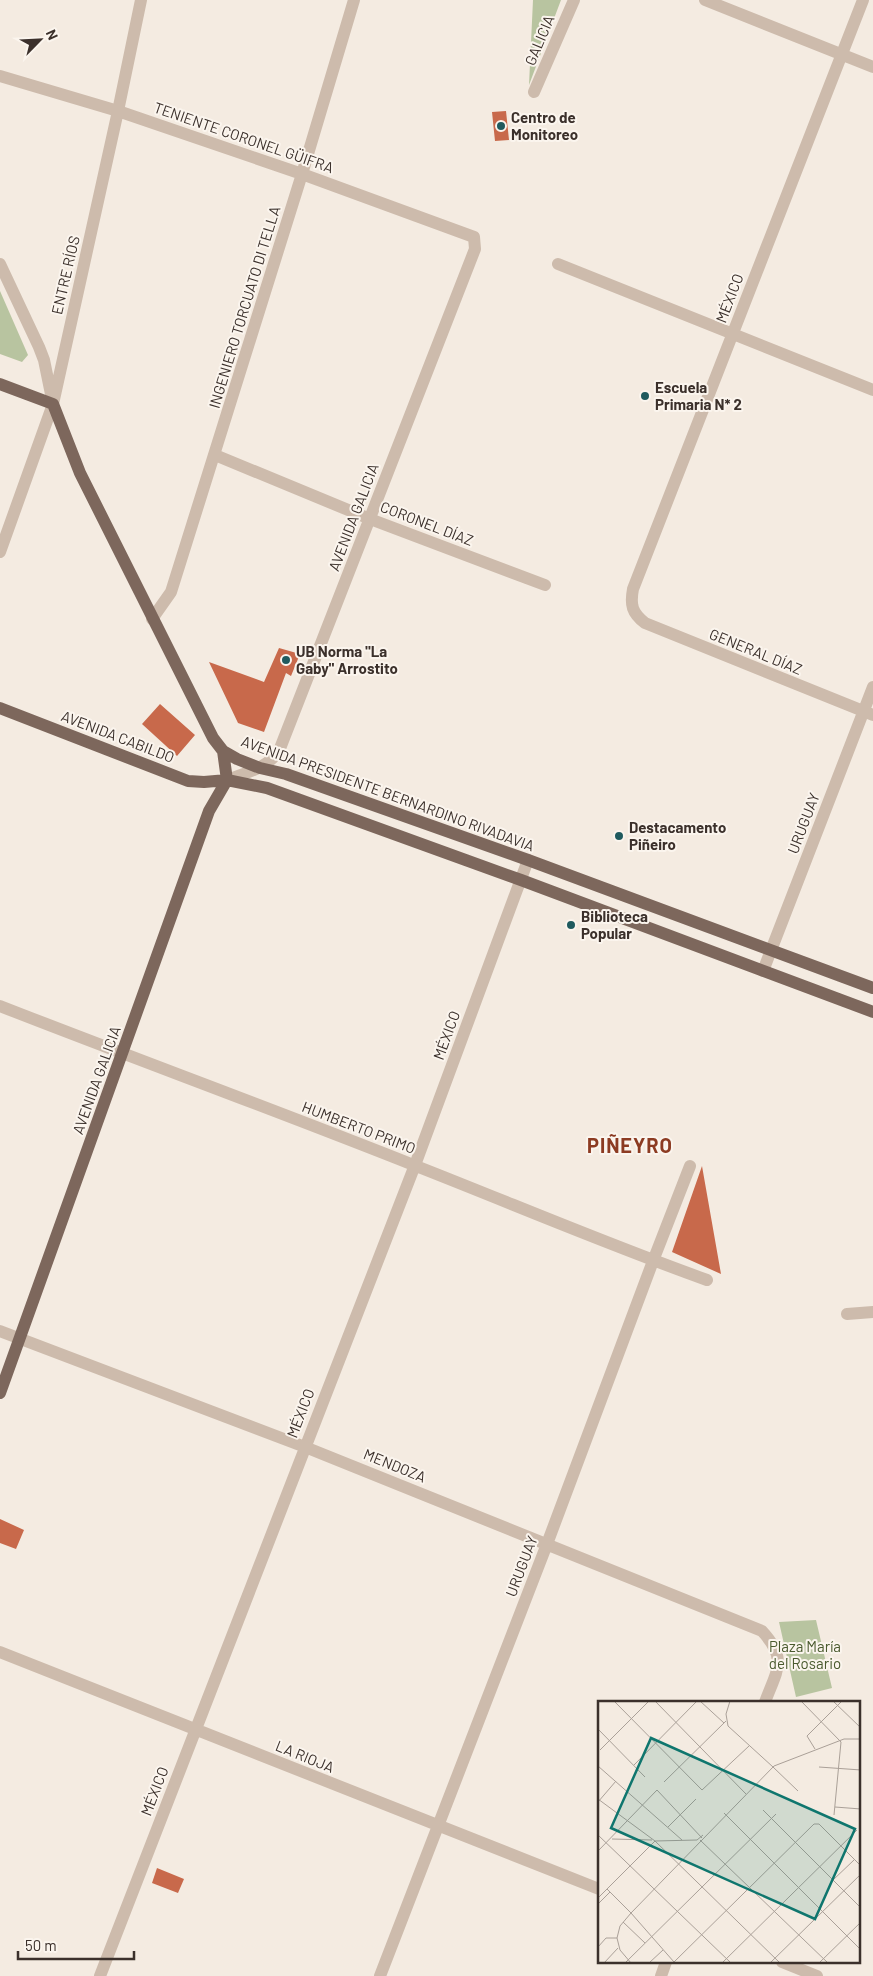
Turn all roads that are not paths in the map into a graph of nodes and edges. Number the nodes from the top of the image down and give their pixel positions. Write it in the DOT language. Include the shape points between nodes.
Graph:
graph roads {
  1 [pos="141,0"];
  2 [pos="354,0"];
  3 [pos="574,0"];
  4 [pos="705,0"];
  5 [pos="863,0"];
  6 [pos="842,55"];
  7 [pos="873,67"];
  8 [pos="0,76"];
  9 [pos="534,92"];
  10 [pos="118,112"];
  11 [pos="302,174"];
  12 [pos="474,237"];
  13 [pos="0,264"];
  14 [pos="558,264"];
  15 [pos="732,334"];
  16 [pos="0,384"];
  17 [pos="873,390"];
  18 [pos="53,404"];
  19 [pos="215,455"];
  20 [pos="370,519"];
  21 [pos="0,552"];
  22 [pos="545,585"];
  23 [pos="632,609"];
  24 [pos="152,619"];
  25 [pos="873,687"];
  26 [pos="0,708"];
  27 [pos="868,713"];
  28 [pos="223,751"];
  29 [pos="260,768"];
  30 [pos="227,780"];
  31 [pos="528,860"];
  32 [pos="521,880"];
  33 [pos="770,950"];
  34 [pos="763,971"];
  35 [pos="873,988"];
  36 [pos="0,1006"];
  37 [pos="873,1012"];
  38 [pos="122,1054"];
  39 [pos="415,1165"];
  40 [pos="690,1166"];
  41 [pos="653,1260"];
  42 [pos="707,1280"];
  43 [pos="873,1312"];
  44 [pos="847,1314"];
  45 [pos="0,1331"];
  46 [pos="20,1339"];
  47 [pos="0,1392"];
  48 [pos="305,1447"];
  49 [pos="547,1544"];
  50 [pos="0,1652"];
  51 [pos="765,1701"];
  52 [pos="195,1730"];
  53 [pos="437,1826"];
  54 [pos="598,1889"];
  55 [pos="665,1964"];
  56 [pos="786,1964"];
  57 [pos="803,1974"];
  58 [pos="100,1976"];
  59 [pos="380,1976"];
  60 [pos="660,1976"];
  61 [pos="817,1976"];
  1 -- 10 [label="street, ENTRE RÍOS"];
  2 -- 11 [label="street, INGENIERO TORCUATO DI TELLA"];
  3 -- 9 [label="street, GALICIA"];
  4 -- 6 [label="street"];
  5 -- 6 [label="street, MÉXICO"];
  6 -- 7 [label="street"];
  6 -- 15 [label="street, MÉXICO"];
  8 -- 10 [label="street, TENIENTE CORONEL GÜIFRA"];
  10 -- 11 [label="street, TENIENTE CORONEL GÜIFRA"];
  10 -- 18 [label="street, ENTRE RÍOS"];
  11 -- 12 [label="street, TENIENTE CORONEL GÜIFRA"];
  11 -- 19 [label="street, INGENIERO TORCUATO DI TELLA"];
  12 -- 20 [label="street, AVENIDA GALICIA" via="475,249"];
  13 -- 18 [label="street" via="44,360"];
  14 -- 15 [label="street"];
  15 -- 17 [label="street"];
  15 -- 23 [label="street, MÉXICO" via="633,589"];
  16 -- 18 [label="main road"];
  18 -- 21 [label="street, ENTRE RÍOS"];
  18 -- 24 [label="main road, AVENIDA PRESIDENTE BERNARDINO RIVADAVIA" via="80,473"];
  19 -- 20 [label="street, CORONEL DÍAZ"];
  19 -- 24 [label="street, INGENIERO TORCUATO DI TELLA" via="171,592"];
  20 -- 22 [label="street, CORONEL DÍAZ"];
  20 -- 29 [label="street, AVENIDA GALICIA" via="279,751"];
  23 -- 27 [label="street, GENERAL DÍAZ" via="645,623"];
  24 -- 28 [label="main road, AVENIDA PRESIDENTE BERNARDINO RIVADAVIA" via="213,738"];
  25 -- 27 [label="street, URUGUAY"];
  26 -- 30 [label="main road, AVENIDA CABILDO" via="188,781"];
  27 -- 33 [label="street, URUGUAY"];
  28 -- 29 [label="main road, AVENIDA PRESIDENTE BERNARDINO RIVADAVIA"];
  28 -- 30 [label="main road"];
  29 -- 30 [label="street, AVENIDA GALICIA"];
  29 -- 31 [label="main road, AVENIDA PRESIDENTE BERNARDINO RIVADAVIA" via="286,774"];
  30 -- 32 [label="main road" via="267,788"];
  30 -- 38 [label="main road, AVENIDA GALICIA" via="210,812"];
  31 -- 32 [label="street, MÉXICO"];
  31 -- 33 [label="main road, AVENIDA PRESIDENTE BERNARDINO RIVADAVIA"];
  32 -- 34 [label="main road"];
  32 -- 39 [label="street, MÉXICO"];
  33 -- 34 [label="street, URUGUAY"];
  33 -- 35 [label="main road, AVENIDA PRESIDENTE BERNARDINO RIVADAVIA"];
  34 -- 37 [label="main road"];
  36 -- 38 [label="street, HUMBERTO PRIMO"];
  38 -- 39 [label="street, HUMBERTO PRIMO"];
  38 -- 46 [label="main road, AVENIDA GALICIA"];
  39 -- 41 [label="street, HUMBERTO PRIMO"];
  39 -- 48 [label="street, MÉXICO"];
  40 -- 41 [label="street, URUGUAY"];
  41 -- 42 [label="street, HUMBERTO PRIMO"];
  41 -- 49 [label="street, URUGUAY"];
  43 -- 44 [label="street"];
  45 -- 46 [label="street, MENDOZA"];
  46 -- 47 [label="main road, AVENIDA GALICIA"];
  46 -- 48 [label="street, MENDOZA"];
  48 -- 49 [label="street, MENDOZA"];
  48 -- 52 [label="street, MÉXICO"];
  49 -- 51 [label="street, MENDOZA" via="762,1631 772,1641 779,1666"];
  49 -- 53 [label="street, URUGUAY"];
  50 -- 52 [label="street, LA RIOJA"];
  52 -- 53 [label="street, LA RIOJA"];
  52 -- 58 [label="street, MÉXICO"];
  53 -- 54 [label="street, LA RIOJA"];
  53 -- 59 [label="street, URUGUAY"];
  55 -- 60 [label="street"];
  56 -- 57 [label="street"];
  57 -- 61 [label="street"];
}
